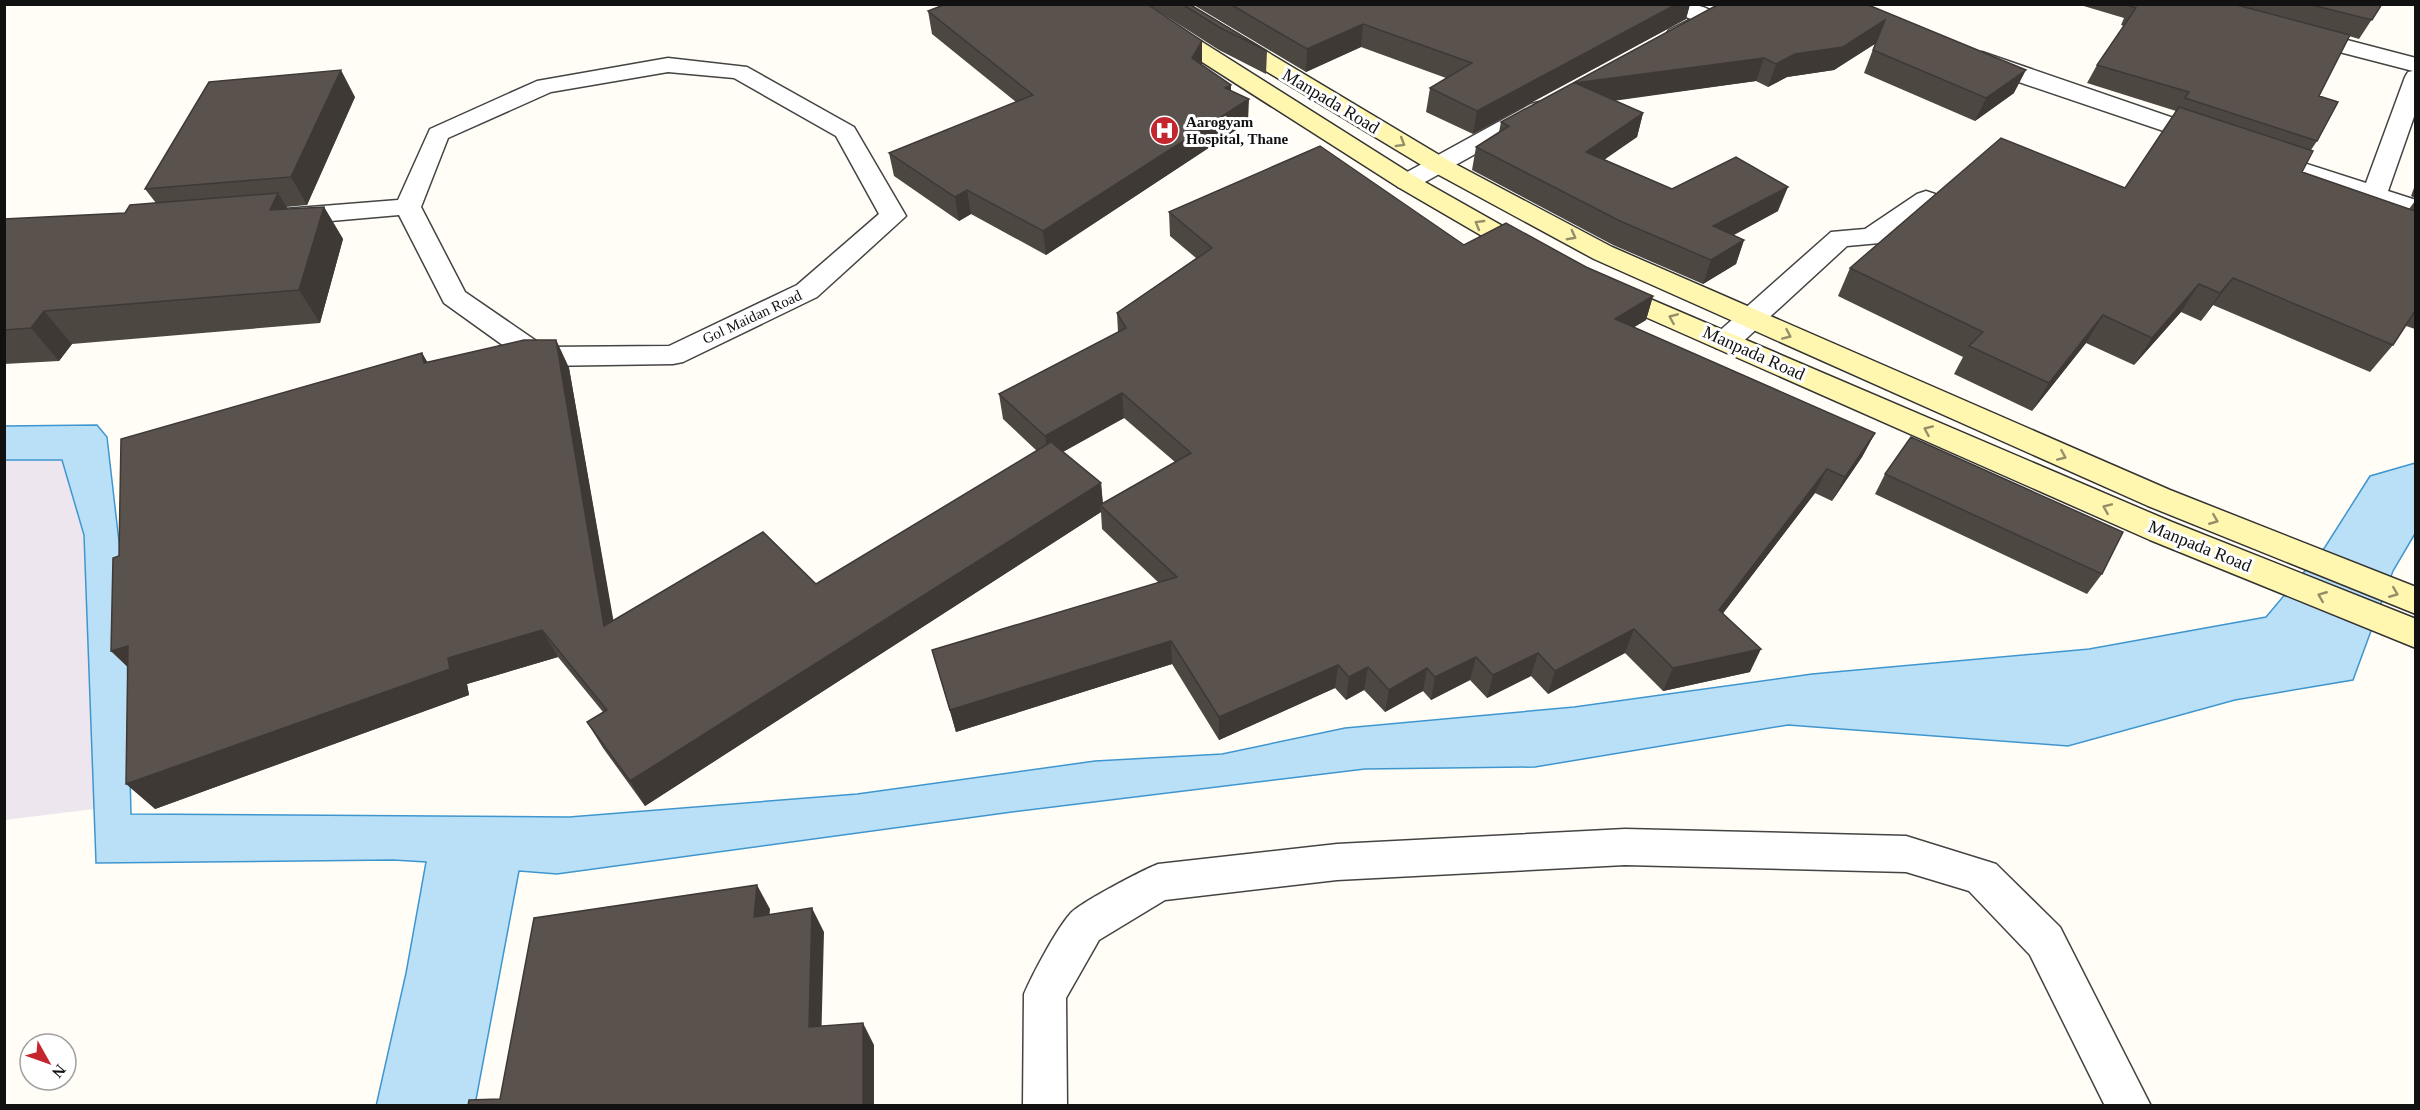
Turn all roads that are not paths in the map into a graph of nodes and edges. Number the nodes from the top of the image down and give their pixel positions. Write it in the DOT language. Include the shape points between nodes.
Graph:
graph roads {
  1 [pos="1127,4"];
  2 [pos="1171,4"];
  3 [pos="1676,4"];
  4 [pos="2281,30"];
  5 [pos="1656,46"];
  6 [pos="1246,51"];
  7 [pos="1965,52"];
  8 [pos="1218,62"];
  9 [pos="2415,65"];
  10 [pos="2415,77"];
  11 [pos="1562,97"];
  12 [pos="1437,164"];
  13 [pos="1407,182"];
  14 [pos="2374,195"];
  15 [pos="1926,199"];
  16 [pos="408,207"];
  17 [pos="2415,209"];
  18 [pos="258,219"];
  19 [pos="1549,262"];
  20 [pos="1580,277"];
  21 [pos="1751,319"];
  22 [pos="1726,341"];
  23 [pos="2024,455"];
  24 [pos="2415,601"];
  25 [pos="2415,634"];
  26 [pos="1045,1106"];
  27 [pos="2129,1106"];
  1 -- 8 [label="main road, Manpada Road"];
  2 -- 6 [label="main road, Manpada Road"];
  3 -- 5 [label="street" via="1716,14"];
  4 -- 9 [label="street"];
  6 -- 8 [label="main road"];
  6 -- 12 [label="main road, Manpada Road, one-way"];
  7 -- 14 [label="street" via="2018,74"];
  8 -- 13 [label="main road, Manpada Road"];
  10 -- 14 [label="street"];
  11 -- 12 [label="street"];
  12 -- 13 [label="street"];
  12 -- 21 [label="main road, Manpada Road, one-way" via="1603,253"];
  19 -- 13 [label="main road, Manpada Road, one-way"];
  14 -- 17 [label="street"];
  15 -- 21 [label="street" via="1870,237 1840,238"];
  16 -- 16 [label="street, Gol Maidan Road" via="454,297 539,357 673,355 807,291 893,216 846,132 739,72 668,65 545,86 438,134"];
  16 -- 18 [label="street"];
  22 -- 20 [label="main road, Manpada Road, one-way"];
  21 -- 22 [label="street"];
  21 -- 23 [label="main road, Manpada Road, one-way"];
  23 -- 22 [label="main road, Manpada Road, one-way"];
  23 -- 24 [label="main road, Manpada Road, one-way" via="2159,498"];
  25 -- 23 [label="main road, Manpada Road, one-way" via="2161,531"];
  26 -- 27 [label="street" via="1045,994 1085,926 1158,882 1337,862 1626,848 1906,854 1982,878 2045,941"];
}
